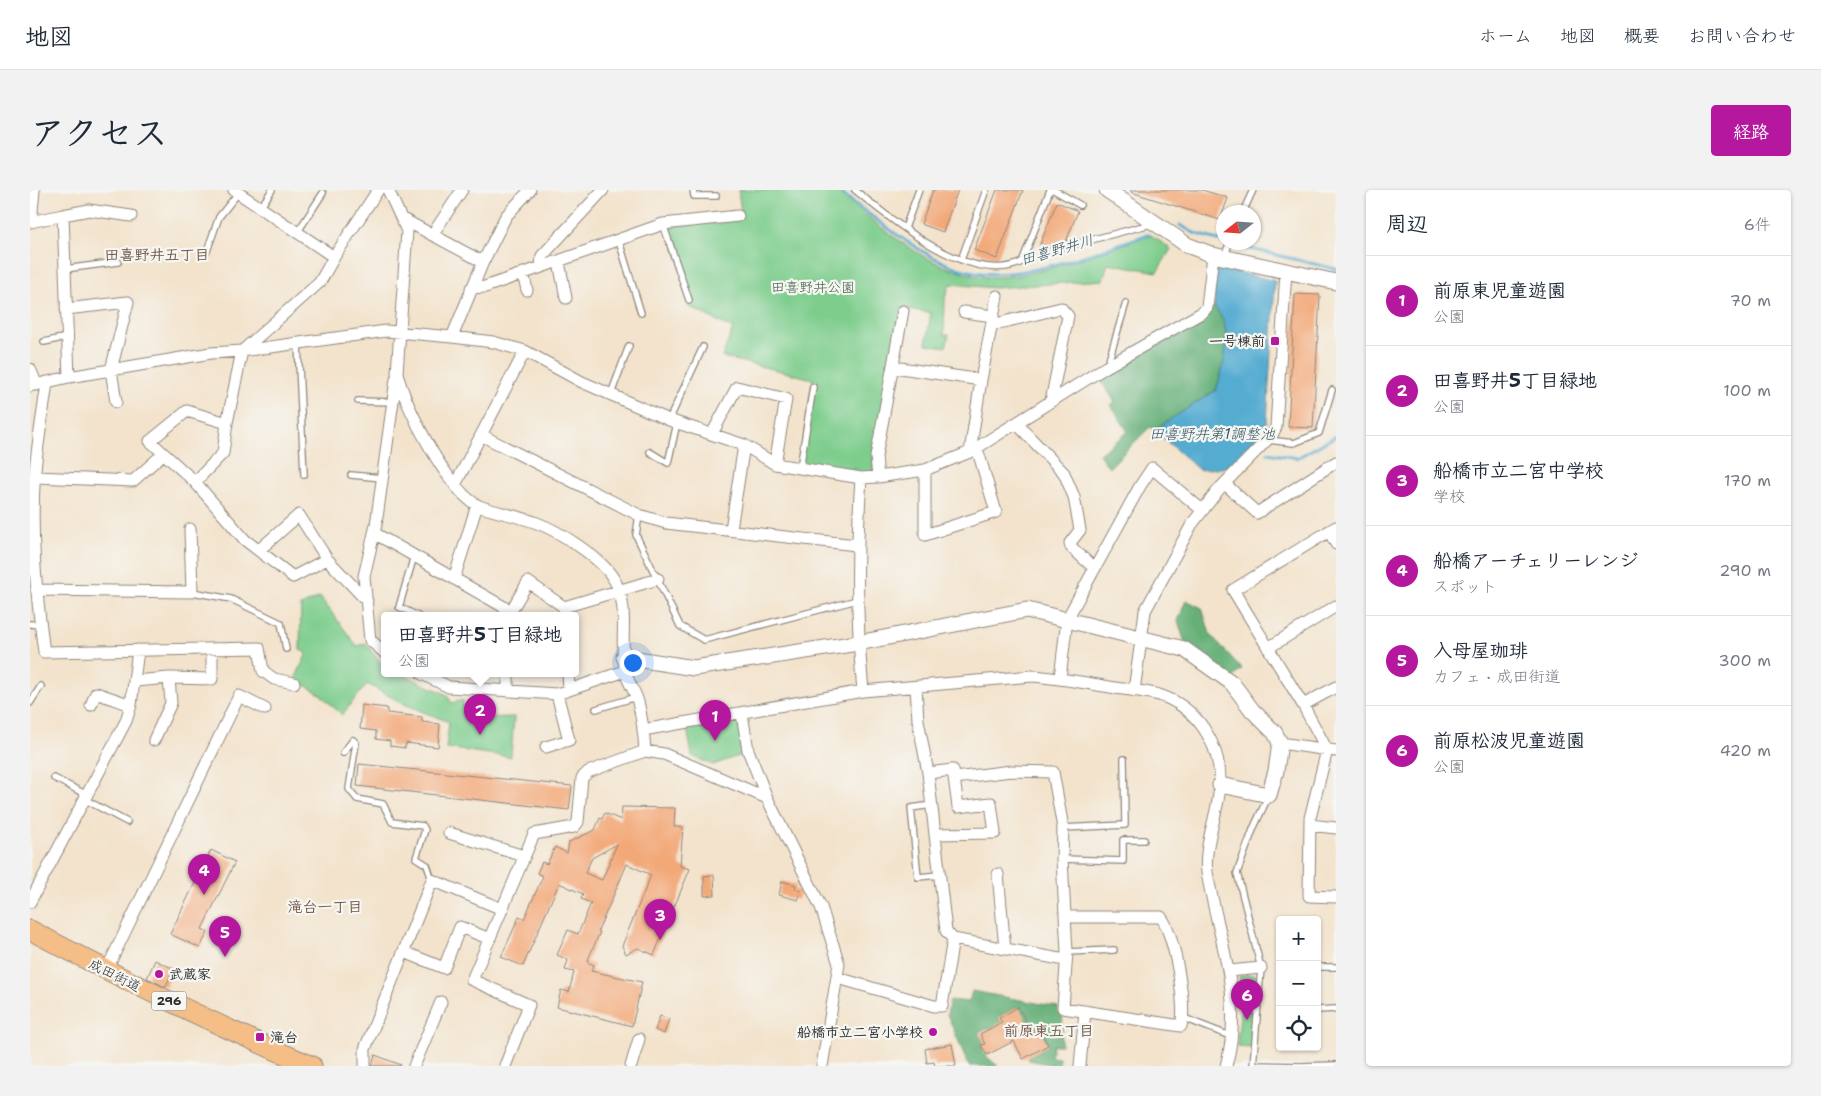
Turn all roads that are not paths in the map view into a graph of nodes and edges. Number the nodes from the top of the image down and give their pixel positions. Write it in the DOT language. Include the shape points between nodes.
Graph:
graph roads {
  1 [pos="34,190"];
  2 [pos="272,190"];
  3 [pos="378,190"];
  4 [pos="388,190"];
  5 [pos="462,190"];
  6 [pos="530,190"];
  7 [pos="603,190"];
  8 [pos="693,190"];
  9 [pos="855,190"];
  10 [pos="919,190"];
  11 [pos="986,190"];
  12 [pos="1050,190"];
  13 [pos="1054,190"];
  14 [pos="1107,190"];
  15 [pos="1254,190"];
  16 [pos="238,191"];
  17 [pos="322,192"];
  18 [pos="716,196"];
  19 [pos="1080,205"];
  20 [pos="1246,205"];
  21 [pos="260,208"];
  22 [pos="63,215"];
  23 [pos="130,216"];
  24 [pos="738,216"];
  25 [pos="401,218"];
  26 [pos="31,222"];
  27 [pos="1155,223"];
  28 [pos="663,224"];
  29 [pos="904,228"];
  30 [pos="298,233"];
  31 [pos="432,235"];
  32 [pos="619,241"];
  33 [pos="1076,244"];
  34 [pos="1223,250"];
  35 [pos="207,251"];
  36 [pos="1218,256"];
  37 [pos="334,257"];
  38 [pos="961,260"];
  39 [pos="118,262"];
  40 [pos="483,262"];
  41 [pos="559,262"];
  42 [pos="541,267"];
  43 [pos="65,269"];
  44 [pos="1286,271"];
  45 [pos="523,273"];
  46 [pos="1336,282"];
  47 [pos="471,288"];
  48 [pos="527,290"];
  49 [pos="998,296"];
  50 [pos="566,298"];
  51 [pos="689,300"];
  52 [pos="1126,303"];
  53 [pos="66,309"];
  54 [pos="903,311"];
  55 [pos="964,312"];
  56 [pos="641,313"];
  57 [pos="993,321"];
  58 [pos="400,333"];
  59 [pos="67,336"];
  60 [pos="452,337"];
  61 [pos="44,342"];
  62 [pos="298,343"];
  63 [pos="629,346"];
  64 [pos="703,347"];
  65 [pos="242,351"];
  66 [pos="525,351"];
  67 [pos="894,367"];
  68 [pos="1106,367"];
  69 [pos="30,370"];
  70 [pos="111,370"];
  71 [pos="397,373"];
  72 [pos="69,377"];
  73 [pos="981,380"];
  74 [pos="38,385"];
  75 [pos="813,388"];
  76 [pos="1332,390"];
  77 [pos="611,394"];
  78 [pos="358,401"];
  79 [pos="1051,401"];
  80 [pos="116,402"];
  81 [pos="393,402"];
  82 [pos="673,421"];
  83 [pos="227,423"];
  84 [pos="1016,423"];
  85 [pos="713,432"];
  86 [pos="481,435"];
  87 [pos="1267,440"];
  88 [pos="744,445"];
  89 [pos="974,450"];
  90 [pos="650,452"];
  91 [pos="163,454"];
  92 [pos="1336,462"];
  93 [pos="774,464"];
  94 [pos="800,468"];
  95 [pos="925,470"];
  96 [pos="33,473"];
  97 [pos="351,475"];
  98 [pos="304,476"];
  99 [pos="878,477"];
  100 [pos="382,478"];
  101 [pos="861,478"];
  102 [pos="195,482"];
  103 [pos="1225,484"];
  104 [pos="455,485"];
  105 [pos="478,505"];
  106 [pos="1202,510"];
  107 [pos="639,515"];
  108 [pos="32,527"];
  109 [pos="190,529"];
  110 [pos="731,529"];
  111 [pos="1332,529"];
  112 [pos="374,533"];
  113 [pos="1336,544"];
  114 [pos="856,545"];
  115 [pos="259,550"];
  116 [pos="414,556"];
  117 [pos="326,560"];
  118 [pos="1094,568"];
  119 [pos="454,579"];
  120 [pos="658,580"];
  121 [pos="34,583"];
  122 [pos="620,590"];
  123 [pos="192,592"];
  124 [pos="857,600"];
  125 [pos="366,602"];
  126 [pos="1336,606"];
  127 [pos="410,612"];
  128 [pos="508,612"];
  129 [pos="512,612"];
  130 [pos="564,612"];
  131 [pos="1067,619"];
  132 [pos="35,624"];
  133 [pos="1141,637"];
  134 [pos="858,643"];
  135 [pos="1268,648"];
  136 [pos="286,649"];
  137 [pos="138,650"];
  138 [pos="212,650"];
  139 [pos="381,650"];
  140 [pos="625,664"];
  141 [pos="428,677"];
  142 [pos="508,677"];
  143 [pos="568,677"];
  144 [pos="169,678"];
  145 [pos="1060,678"];
  146 [pos="135,681"];
  147 [pos="294,683"];
  148 [pos="41,686"];
  149 [pos="916,687"];
  150 [pos="1336,687"];
  151 [pos="569,689"];
  152 [pos="508,691"];
  153 [pos="863,691"];
  154 [pos="1134,691"];
  155 [pos="557,694"];
  156 [pos="636,697"];
  157 [pos="30,703"];
  158 [pos="91,705"];
  159 [pos="131,705"];
  160 [pos="1302,705"];
  161 [pos="266,709"];
  162 [pos="596,709"];
  163 [pos="742,714"];
  164 [pos="643,730"];
  165 [pos="154,740"];
  166 [pos="1280,742"];
  167 [pos="546,747"];
  168 [pos="1331,750"];
  169 [pos="645,751"];
  170 [pos="343,753"];
  171 [pos="1124,759"];
  172 [pos="928,773"];
  173 [pos="54,778"];
  174 [pos="954,778"];
  175 [pos="1220,784"];
  176 [pos="1269,795"];
  177 [pos="86,797"];
  178 [pos="768,798"];
  179 [pos="932,805"];
  180 [pos="127,822"];
  181 [pos="1310,825"];
  182 [pos="1063,828"];
  183 [pos="1336,828"];
  184 [pos="449,833"];
  185 [pos="935,834"];
  186 [pos="1144,840"];
  187 [pos="524,856"];
  188 [pos="1062,859"];
  189 [pos="998,874"];
  190 [pos="939,875"];
  191 [pos="432,880"];
  192 [pos="1336,897"];
  193 [pos="30,902"];
  194 [pos="502,909"];
  195 [pos="1065,917"];
  196 [pos="30,930"];
  197 [pos="490,939"];
  198 [pos="954,939"];
  199 [pos="1005,949"];
  200 [pos="1114,950"];
  201 [pos="404,952"];
  202 [pos="1066,956"];
  203 [pos="1321,967"];
  204 [pos="1336,967"];
  205 [pos="1261,968"];
  206 [pos="106,970"];
  207 [pos="1229,972"];
  208 [pos="838,978"];
  209 [pos="441,1002"];
  210 [pos="1336,1009"];
  211 [pos="1321,1010"];
  212 [pos="1085,1011"];
  213 [pos="1184,1018"];
  214 [pos="1230,1036"];
  215 [pos="639,1039"];
  216 [pos="1253,1065"];
  217 [pos="1336,1065"];
  218 [pos="310,1066"];
  219 [pos="365,1066"];
  220 [pos="414,1066"];
  221 [pos="505,1066"];
  222 [pos="631,1066"];
  223 [pos="822,1066"];
  224 [pos="1080,1066"];
  225 [pos="1226,1066"];
  226 [pos="1302,1066"];
  1 -- 26 [label="street"];
  2 -- 21 [label="lane"];
  3 -- 37 [label="street"];
  4 -- 25 [label="street"];
  5 -- 31 [label="street"];
  6 -- 40 [label="street" via="506,216"];
  7 -- 42 [label="street" via="542,256"];
  8 -- 18 [label="lane" via="694,196"];
  9 -- 29 [label="lane"];
  10 -- 29 [label="lane"];
  11 -- 38 [label="lane"];
  12 -- 38 [label="lane" via="1022,262 994,267"];
  13 -- 19 [label="lane"];
  14 -- 27 [label="street"];
  15 -- 20 [label="lane"];
  16 -- 21 [label="street"];
  16 -- 35 [label="lane" via="218,216"];
  17 -- 30 [label="lane"];
  21 -- 30 [label="street"];
  22 -- 23 [label="street" via="89,210"];
  22 -- 26 [label="street"];
  22 -- 43 [label="street"];
  24 -- 28 [label="street"];
  25 -- 31 [label="street"];
  25 -- 58 [label="street" via="406,231"];
  27 -- 33 [label="lane"];
  27 -- 36 [label="street" via="1187,245"];
  28 -- 32 [label="street"];
  28 -- 51 [label="lane"];
  29 -- 38 [label="lane"];
  30 -- 37 [label="street"];
  31 -- 40 [label="street"];
  32 -- 41 [label="street"];
  32 -- 56 [label="lane"];
  34 -- 36 [label="lane"];
  36 -- 44 [label="street"];
  36 -- 68 [label="street" via="1207,307 1203,312"];
  37 -- 65 [label="street" via="320,282"];
  39 -- 43 [label="lane"];
  40 -- 47 [label="street"];
  41 -- 42 [label="street"];
  41 -- 50 [label="street"];
  42 -- 45 [label="street"];
  43 -- 53 [label="street"];
  44 -- 46 [label="street"];
  44 -- 87 [label="street" via="1276,427"];
  45 -- 47 [label="street" via="485,287"];
  45 -- 48 [label="street"];
  47 -- 60 [label="street"];
  49 -- 57 [label="street"];
  52 -- 68 [label="lane"];
  53 -- 59 [label="street"];
  53 -- 70 [label="street" via="128,302"];
  54 -- 67 [label="street"];
  55 -- 57 [label="street"];
  57 -- 73 [label="street"];
  57 -- 79 [label="street" via="1060,308 1068,316"];
  58 -- 60 [label="street"];
  58 -- 62 [label="street" via="386,331"];
  58 -- 71 [label="street"];
  59 -- 61 [label="lane"];
  59 -- 72 [label="street"];
  60 -- 66 [label="street" via="492,342"];
  62 -- 65 [label="street"];
  62 -- 98 [label="lane"];
  63 -- 77 [label="lane"];
  64 -- 82 [label="lane"];
  65 -- 70 [label="street"];
  65 -- 83 [label="street"];
  66 -- 77 [label="street"];
  66 -- 86 [label="street"];
  67 -- 73 [label="street"];
  67 -- 99 [label="street" via="876,457"];
  68 -- 79 [label="street"];
  69 -- 74 [label="street"];
  70 -- 72 [label="street"];
  70 -- 80 [label="street"];
  71 -- 81 [label="street"];
  71 -- 104 [label="street" via="400,388 429,446"];
  72 -- 74 [label="street"];
  73 -- 89 [label="street"];
  74 -- 96 [label="street"];
  75 -- 94 [label="lane"];
  76 -- 87 [label="lane" via="1319,433 1294,443"];
  77 -- 82 [label="street"];
  78 -- 81 [label="lane"];
  79 -- 84 [label="street"];
  81 -- 100 [label="street"];
  82 -- 85 [label="street"];
  82 -- 90 [label="lane" via="668,463"];
  83 -- 91 [label="street" via="187,411 150,441"];
  83 -- 102 [label="street" via="223,453"];
  84 -- 89 [label="street"];
  84 -- 118 [label="street" via="1064,473 1074,497 1080,530 1070,543 1071,547"];
  85 -- 88 [label="street"];
  85 -- 93 [label="street" via="737,387 786,399"];
  86 -- 104 [label="street"];
  86 -- 107 [label="street"];
  87 -- 103 [label="street"];
  88 -- 93 [label="street"];
  88 -- 110 [label="street"];
  89 -- 95 [label="street"];
  89 -- 95 [label="street" via="996,512 925,535"];
  91 -- 96 [label="street" via="133,481"];
  91 -- 102 [label="street"];
  92 -- 103 [label="street" via="1257,513"];
  93 -- 94 [label="street"];
  94 -- 101 [label="street"];
  95 -- 99 [label="street"];
  96 -- 108 [label="street"];
  97 -- 100 [label="lane"];
  99 -- 101 [label="street"];
  100 -- 112 [label="street"];
  101 -- 114 [label="street"];
  102 -- 115 [label="street" via="245,540"];
  103 -- 106 [label="street"];
  104 -- 105 [label="street"];
  105 -- 119 [label="street"];
  105 -- 122 [label="street" via="539,523 582,547 613,576"];
  106 -- 118 [label="street" via="1152,468"];
  106 -- 133 [label="street" via="1145,610"];
  107 -- 110 [label="street" via="666,523"];
  107 -- 120 [label="lane" via="636,535"];
  108 -- 121 [label="street"];
  109 -- 123 [label="street"];
  110 -- 114 [label="street"];
  111 -- 113 [label="street"];
  111 -- 135 [label="street" via="1233,590"];
  112 -- 116 [label="street"];
  112 -- 125 [label="street" via="364,576"];
  114 -- 124 [label="street"];
  115 -- 117 [label="street" via="294,577"];
  115 -- 117 [label="street" via="299,515"];
  116 -- 119 [label="street"];
  116 -- 127 [label="lane" via="399,607"];
  117 -- 125 [label="street"];
  118 -- 131 [label="street"];
  119 -- 128 [label="street"];
  120 -- 122 [label="street"];
  120 -- 124 [label="lane" via="680,626 704,640"];
  121 -- 123 [label="street"];
  121 -- 132 [label="street"];
  122 -- 130 [label="street"];
  122 -- 140 [label="street"];
  123 -- 136 [label="lane" via="231,599 281,623"];
  124 -- 134 [label="street"];
  125 -- 139 [label="street" via="370,640"];
  126 -- 135 [label="street"];
  129 -- 130 [label="street" via="528,582"];
  131 -- 133 [label="street"];
  131 -- 134 [label="street" via="1027,610"];
  131 -- 145 [label="street"];
  132 -- 137 [label="street" via="44,652"];
  133 -- 154 [label="street"];
  133 -- 166 [label="street" via="1184,649 1232,683"];
  134 -- 140 [label="street" via="694,668"];
  134 -- 153 [label="street"];
  135 -- 160 [label="street"];
  137 -- 138 [label="street"];
  137 -- 146 [label="street"];
  138 -- 144 [label="street" via="212,679"];
  138 -- 147 [label="street" via="259,648 263,671 274,679"];
  140 -- 151 [label="street"];
  140 -- 156 [label="street"];
  141 -- 152 [label="street" via="449,687"];
  142 -- 152 [label="street"];
  143 -- 151 [label="street"];
  144 -- 146 [label="street"];
  144 -- 165 [label="street" via="171,703"];
  145 -- 149 [label="street" via="1032,676"];
  145 -- 154 [label="street"];
  146 -- 159 [label="street"];
  148 -- 157 [label="lane"];
  149 -- 153 [label="street"];
  149 -- 172 [label="street" via="918,720"];
  150 -- 160 [label="street"];
  151 -- 155 [label="street"];
  152 -- 155 [label="street"];
  153 -- 163 [label="street"];
  154 -- 175 [label="street" via="1172,700 1199,720 1216,751"];
  155 -- 167 [label="street" via="569,740"];
  156 -- 162 [label="lane"];
  156 -- 164 [label="street"];
  158 -- 159 [label="street" via="96,693"];
  159 -- 177 [label="street" via="126,721"];
  160 -- 168 [label="street"];
  161 -- 206 [label="street" via="239,696"];
  163 -- 164 [label="street"];
  163 -- 178 [label="street" via="748,750"];
  164 -- 169 [label="street"];
  166 -- 168 [label="street"];
  166 -- 176 [label="street"];
  168 -- 181 [label="street"];
  169 -- 178 [label="street" via="664,754"];
  169 -- 187 [label="street" via="588,772 582,778 578,822 574,827 534,834"];
  170 -- 191 [label="lane" via="353,740 356,743 349,789 357,799 383,804 392,822 423,826 425,830 416,858 426,865"];
  171 -- 182 [label="lane" via="1125,825"];
  172 -- 174 [label="street" via="953,770"];
  172 -- 179 [label="street"];
  173 -- 177 [label="lane"];
  174 -- 182 [label="street" via="1011,771 1053,772"];
  174 -- 185 [label="street" via="958,807 991,803 995,833"];
  175 -- 176 [label="street"];
  175 -- 207 [label="street" via="1207,864"];
  176 -- 205 [label="lane" via="1237,873"];
  177 -- 180 [label="lane"];
  177 -- 193 [label="street"];
  178 -- 208 [label="street" via="821,907 839,964"];
  179 -- 185 [label="street"];
  179 -- 190 [label="lane" via="911,808 917,868 918,877"];
  181 -- 183 [label="street"];
  181 -- 192 [label="street" via="1309,896"];
  182 -- 188 [label="street"];
  184 -- 187 [label="street"];
  185 -- 190 [label="street"];
  186 -- 188 [label="lane" via="1123,840 1123,861"];
  187 -- 194 [label="street"];
  188 -- 195 [label="street"];
  189 -- 199 [label="street"];
  190 -- 198 [label="street" via="946,931"];
  191 -- 194 [label="street"];
  191 -- 201 [label="street"];
  194 -- 197 [label="street"];
  195 -- 202 [label="street"];
  195 -- 213 [label="street" via="1161,917 1181,982"];
  196 -- 206 [label="highway, 成田街道 / 296"];
  197 -- 201 [label="street" via="460,927 444,968"];
  197 -- 221 [label="street" via="472,980 529,1005"];
  198 -- 199 [label="street"];
  198 -- 208 [label="street" via="942,1006"];
  199 -- 202 [label="street"];
  200 -- 202 [label="lane"];
  201 -- 219 [label="street" via="365,1049"];
  202 -- 212 [label="street" via="1063,1008"];
  203 -- 204 [label="lane"];
  205 -- 207 [label="street"];
  205 -- 216 [label="lane"];
  206 -- 218 [label="highway, 成田街道 / 296" via="214,1024"];
  207 -- 214 [label="street" via="1233,994"];
  208 -- 223 [label="street"];
  209 -- 220 [label="street"];
  210 -- 211 [label="lane"];
  212 -- 213 [label="street" via="1181,1026"];
  212 -- 224 [label="street"];
  213 -- 214 [label="lane"];
  214 -- 225 [label="street"];
  215 -- 222 [label="street"];
  216 -- 226 [label="lane"];
  217 -- 226 [label="lane"];
}
